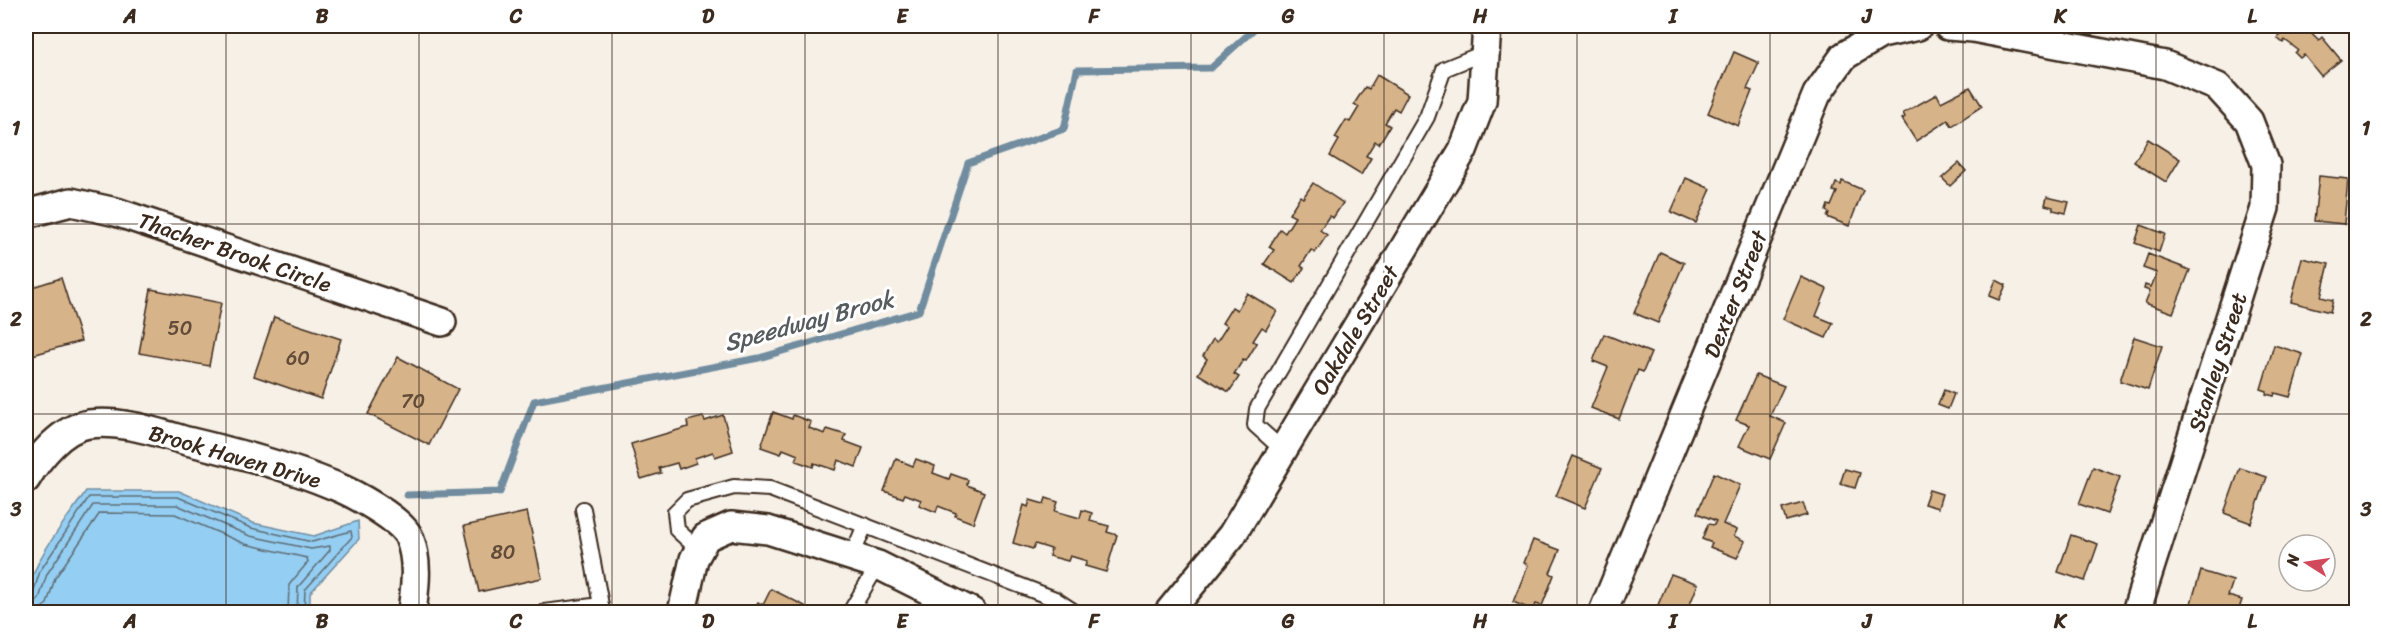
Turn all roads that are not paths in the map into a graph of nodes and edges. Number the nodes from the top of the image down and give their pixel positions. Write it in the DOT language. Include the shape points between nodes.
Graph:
graph roads {
  1 [pos="1918,26"];
  2 [pos="1948,26"];
  3 [pos="1486,39"];
  4 [pos="26,214"];
  5 [pos="442,322"];
  6 [pos="1284,451"];
  7 [pos="26,479"];
  8 [pos="583,509"];
  9 [pos="865,525"];
  10 [pos="699,550"];
  11 [pos="852,556"];
  12 [pos="878,565"];
  13 [pos="602,608"];
  14 [pos="412,612"];
  15 [pos="544,612"];
  16 [pos="682,612"];
  17 [pos="850,612"];
  18 [pos="972,612"];
  19 [pos="1075,612"];
  20 [pos="1169,612"];
  21 [pos="1604,612"];
  22 [pos="2136,612"];
  1 -- 21 [label="street, Dexter Street" via="1881,34 1844,56 1817,94"];
  2 -- 22 [label="street, Stanley Street" via="2165,65 2218,87 2249,121 2266,165 2265,208"];
  3 -- 6 [label="street, Oakdale Street" via="1482,101 1463,150"];
  3 -- 6 [label="lane" via="1444,69 1427,117 1257,409 1255,425"];
  4 -- 5 [label="street, Thacher Brook Circle" via="71,202 116,212"];
  6 -- 20 [label="street, Oakdale Street" via="1232,535"];
  7 -- 14 [label="street, Brook Haven Drive" via="39,457 61,437 88,424 131,426 280,466 335,486 380,509 408,535 417,573"];
  8 -- 13 [label="lane"];
  9 -- 10 [label="lane" via="770,489 734,487 687,500 675,512 677,530"];
  9 -- 11 [label="lane"];
  9 -- 19 [label="lane" via="1055,599"];
  10 -- 11 [label="street" via="706,537 731,526 768,530"];
  10 -- 16 [label="street"];
  11 -- 12 [label="street"];
  12 -- 17 [label="lane"];
  12 -- 18 [label="street"];
  13 -- 15 [label="lane"];
}
